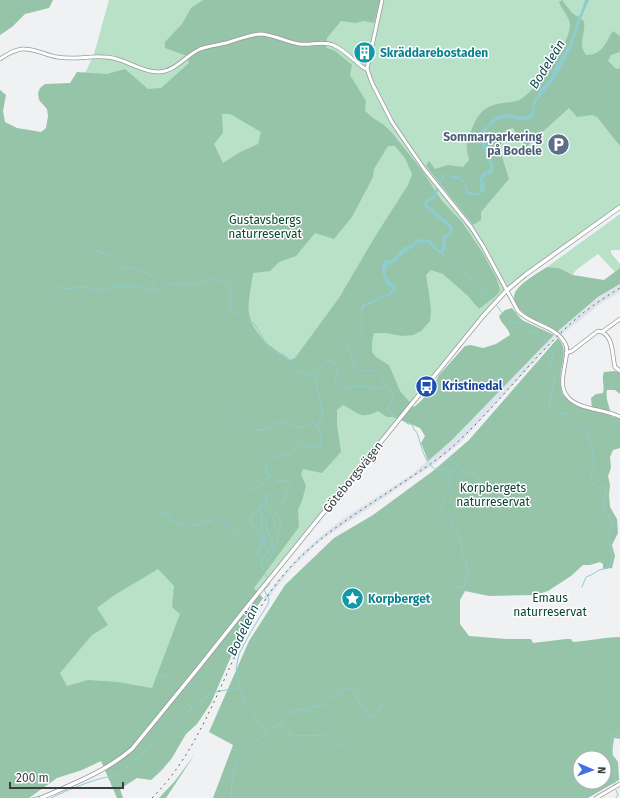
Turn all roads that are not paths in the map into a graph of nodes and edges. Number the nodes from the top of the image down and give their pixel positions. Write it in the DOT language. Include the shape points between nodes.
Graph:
graph roads {
  1 [pos="382,0"];
  2 [pos="0,60"];
  3 [pos="367,69"];
  4 [pos="620,207"];
  5 [pos="506,291"];
  6 [pos="620,319"];
  7 [pos="602,332"];
  8 [pos="566,353"];
  9 [pos="620,370"];
  10 [pos="620,417"];
  11 [pos="620,784"];
  12 [pos="41,798"];
  13 [pos="596,798"];
  1 -- 3 [label="street"];
  2 -- 3 [label="street" via="17,50 27,49 58,57 108,57 151,72 160,72 171,69 206,46 262,34 301,44 333,45"];
  3 -- 5 [label="street" via="392,122 425,170 471,227"];
  4 -- 5 [label="street, Göteborgsvägen" via="524,275"];
  5 -- 8 [label="street" via="521,314 559,335 566,345"];
  5 -- 12 [label="street, Göteborgsvägen" via="466,336 142,738 106,768"];
  6 -- 7 [label="street"];
  7 -- 8 [label="street" via="598,331 572,352"];
  7 -- 9 [label="street" via="607,335 610,342 615,367"];
  8 -- 10 [label="street" via="563,389 568,398"];
  11 -- 13 [label="street"];
}
